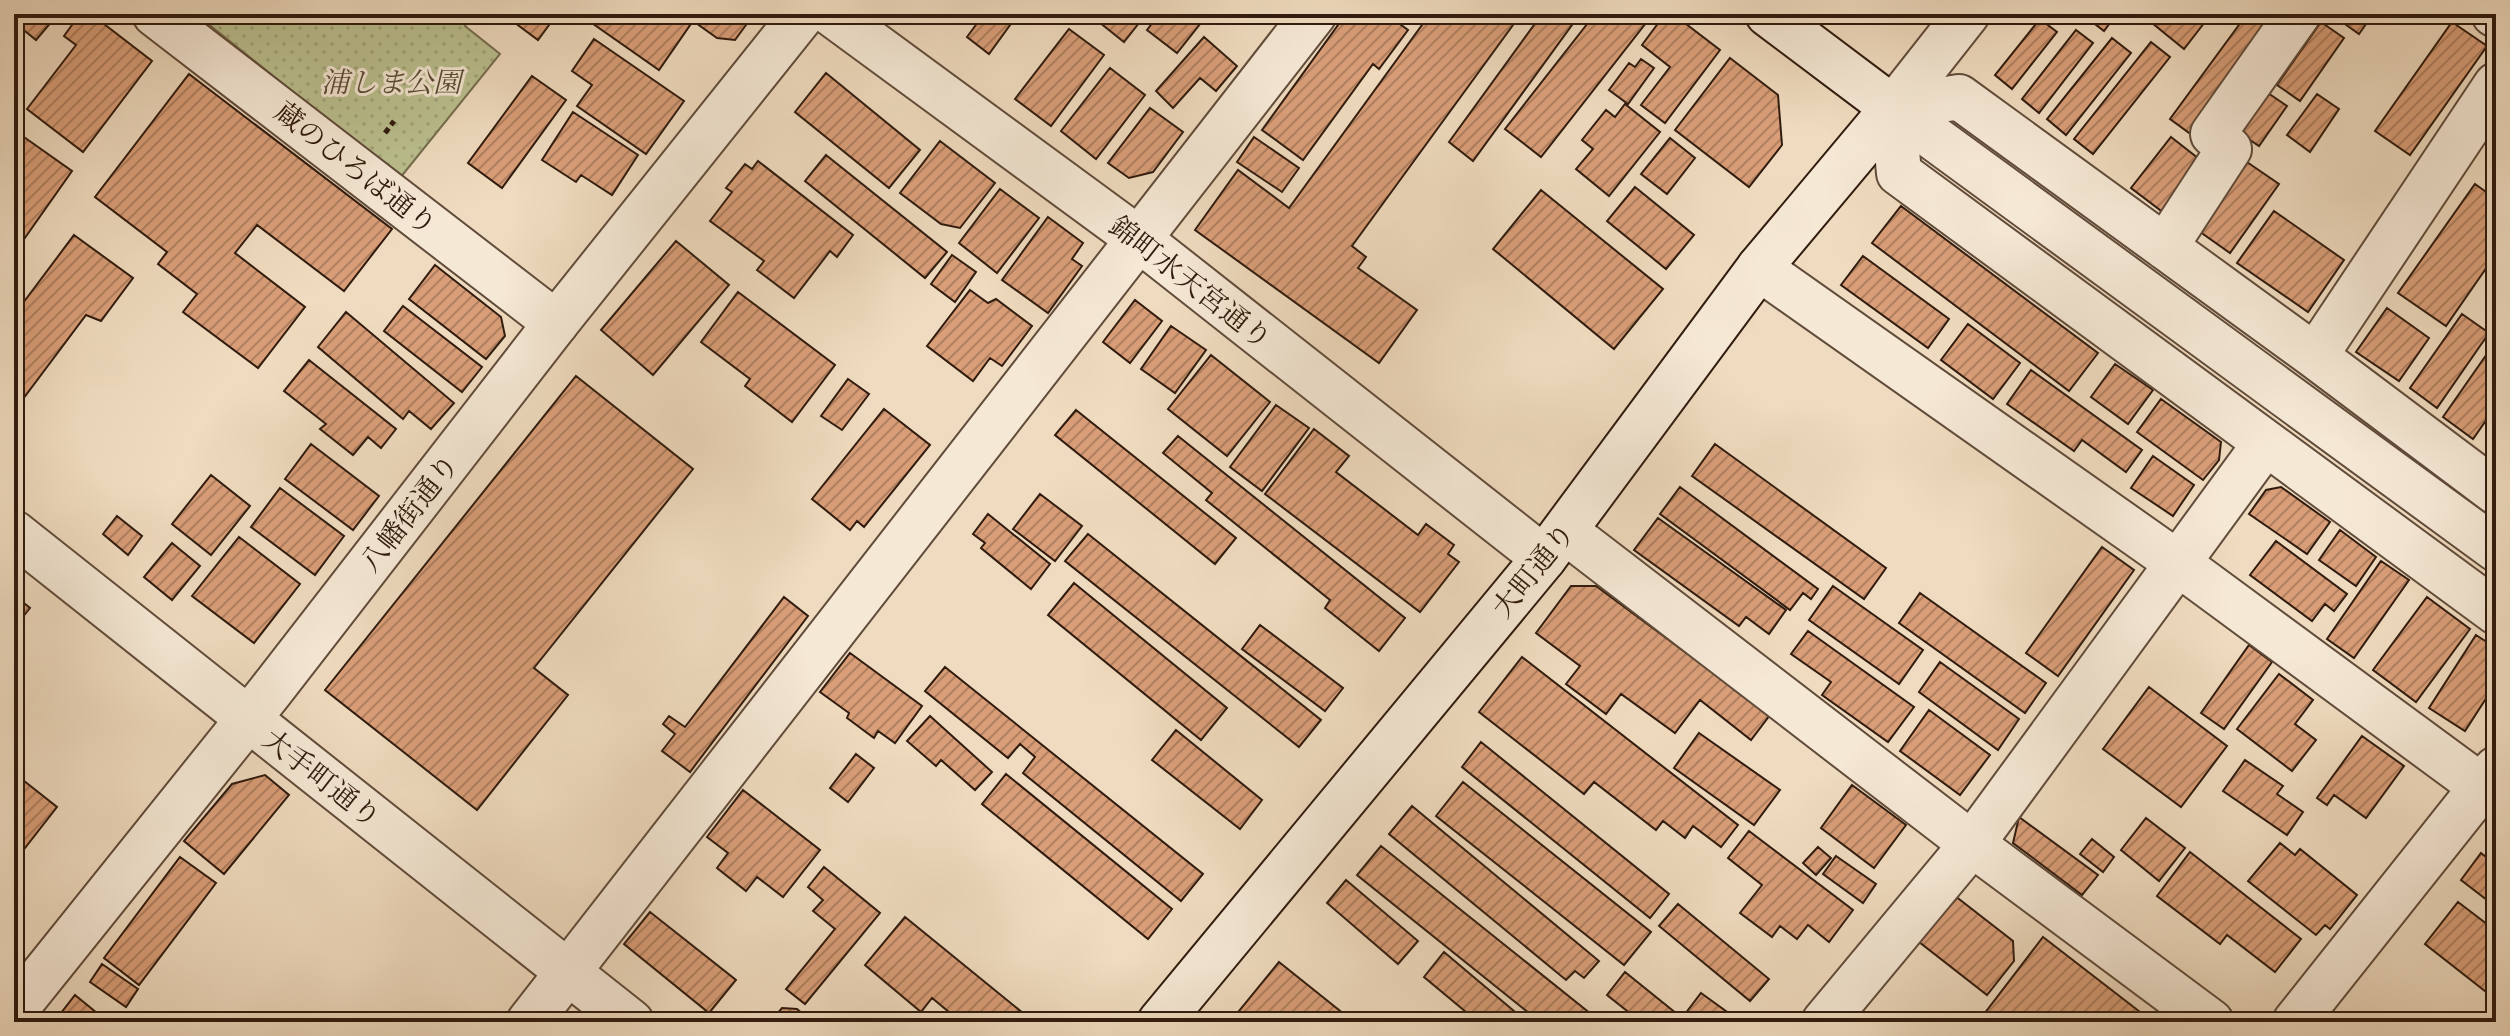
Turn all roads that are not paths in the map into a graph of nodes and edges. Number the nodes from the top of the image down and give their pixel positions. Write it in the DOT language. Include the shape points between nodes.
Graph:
graph roads {
  1 [pos="155,14"];
  2 [pos="803,14"];
  3 [pos="832,14"];
  4 [pos="1314,14"];
  5 [pos="1768,14"];
  6 [pos="1967,14"];
  7 [pos="2298,14"];
  8 [pos="2496,85"];
  9 [pos="1893,108"];
  10 [pos="1140,240"];
  11 [pos="2165,247"];
  12 [pos="1759,268"];
  13 [pos="556,323"];
  14 [pos="2315,356"];
  15 [pos="2265,444"];
  16 [pos="2496,492"];
  17 [pos="14,533"];
  18 [pos="1554,545"];
  19 [pos="2496,549"];
  20 [pos="2179,564"];
  21 [pos="2496,612"];
  22 [pos="248,720"];
  23 [pos="2489,778"];
  24 [pos="1972,844"];
  25 [pos="569,973"];
  26 [pos="14,1011"];
  27 [pos="529,1022"];
  28 [pos="631,1022"];
  29 [pos="1160,1022"];
  30 [pos="1824,1022"];
  31 [pos="2211,1022"];
  32 [pos="2295,1022"];
  1 -- 13 [label="street, 蔵のひろば通り"];
  2 -- 13 [label="street, 八幡街通り"];
  3 -- 10 [label="street, 錦町水天宮通り"];
  4 -- 10 [label="street"];
  5 -- 9 [label="street"];
  6 -- 9 [label="street, 大町通り"];
  7 -- 11 [label="street" via="2213,134 2229,149"];
  8 -- 14 [label="street"];
  9 -- 11 [label="street" via="1959,97"];
  9 -- 12 [label="street, 大町通り"];
  9 -- 15 [label="street" via="1899,173"];
  9 -- 19 [label="street"];
  10 -- 18 [label="street, 錦町水天宮通り"];
  10 -- 25 [label="street"];
  11 -- 14 [label="street"];
  12 -- 18 [label="street, 大町通り"];
  12 -- 20 [label="street"];
  13 -- 22 [label="street, 八幡街通り"];
  14 -- 16 [label="street"];
  15 -- 20 [label="street"];
  15 -- 21 [label="street"];
  17 -- 22 [label="street, 大手町通り"];
  18 -- 24 [label="street, 錦町水天宮通り"];
  18 -- 29 [label="street, 大町通り"];
  20 -- 23 [label="street"];
  20 -- 24 [label="street"];
  22 -- 25 [label="street, 大手町通り"];
  22 -- 26 [label="street, 八幡街通り"];
  23 -- 32 [label="street"];
  24 -- 30 [label="street"];
  24 -- 31 [label="street, 錦町水天宮通り"];
  25 -- 27 [label="street"];
  25 -- 28 [label="street, 大手町通り"];
}
